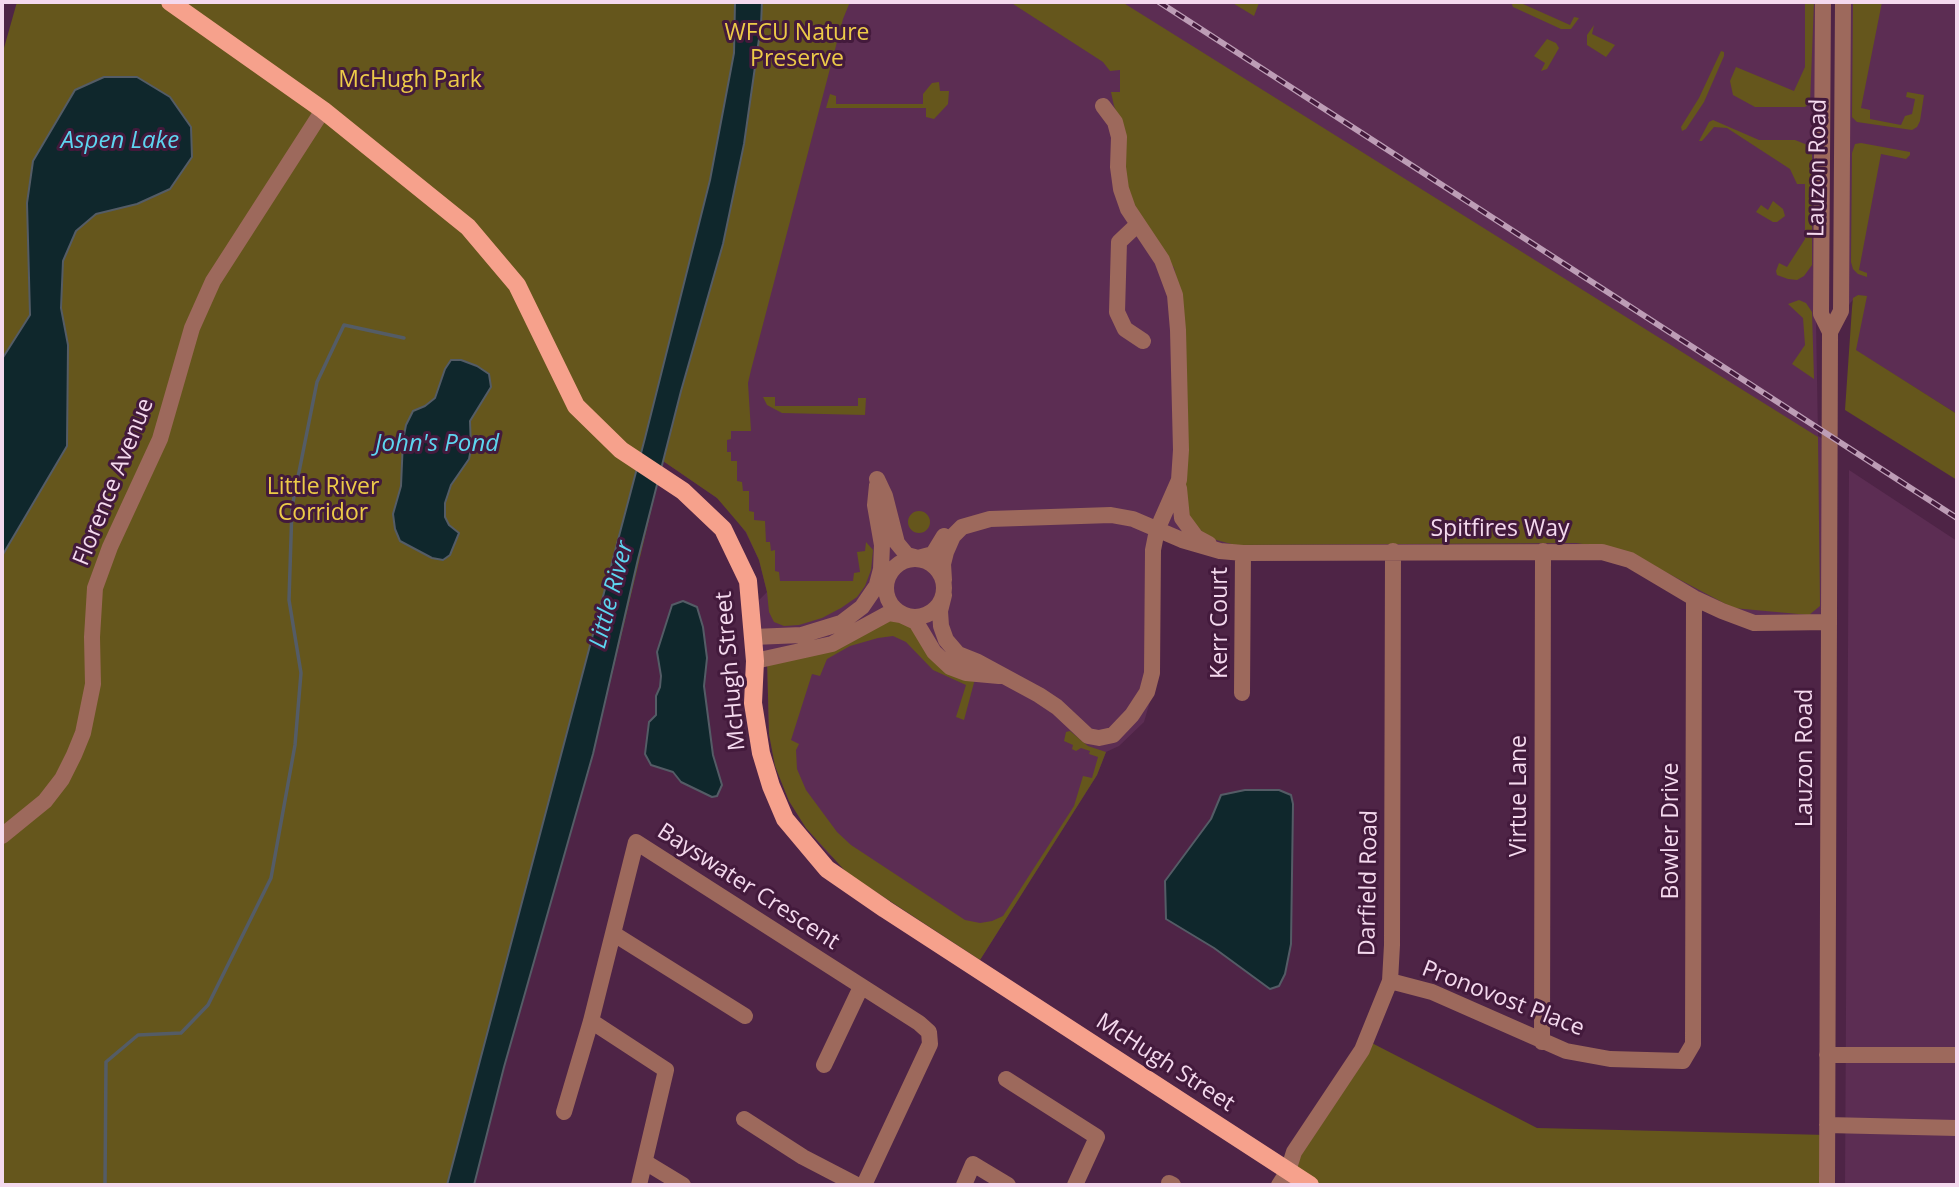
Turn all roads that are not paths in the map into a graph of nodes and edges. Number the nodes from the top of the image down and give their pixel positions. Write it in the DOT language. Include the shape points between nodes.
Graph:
graph roads {
  1 [pos="170,2"];
  2 [pos="1823,2"];
  3 [pos="1843,2"];
  4 [pos="1103,106"];
  5 [pos="323,110"];
  6 [pos="1139,224"];
  7 [pos="1830,332"];
  8 [pos="1143,341"];
  9 [pos="1179,480"];
  10 [pos="990,519"];
  11 [pos="1157,530"];
  12 [pos="1220,551"];
  13 [pos="1392,551"];
  14 [pos="1543,551"];
  15 [pos="1243,553"];
  16 [pos="918,558"];
  17 [pos="882,583"];
  18 [pos="944,588"];
  19 [pos="1694,598"];
  20 [pos="901,615"];
  21 [pos="1829,622"];
  22 [pos="753,637"];
  23 [pos="755,661"];
  24 [pos="1002,676"];
  25 [pos="1242,693"];
  26 [pos="2,836"];
  27 [pos="614,933"];
  28 [pos="1390,981"];
  29 [pos="861,987"];
  30 [pos="746,1016"];
  31 [pos="591,1021"];
  32 [pos="1542,1042"];
  33 [pos="1827,1055"];
  34 [pos="1957,1055"];
  35 [pos="1683,1061"];
  36 [pos="824,1065"];
  37 [pos="1006,1079"];
  38 [pos="564,1112"];
  39 [pos="744,1119"];
  40 [pos="1827,1125"];
  41 [pos="1957,1128"];
  42 [pos="645,1162"];
  43 [pos="1284,1178"];
  44 [pos="639,1185"];
  45 [pos="683,1185"];
  46 [pos="857,1185"];
  47 [pos="864,1185"];
  48 [pos="964,1185"];
  49 [pos="1008,1185"];
  50 [pos="1075,1185"];
  51 [pos="1310,1185"];
  52 [pos="1827,1185"];
  1 -- 5 [label="main road, McHugh Street"];
  2 -- 7 [label="street, Lauzon Road" via="1821,314"];
  3 -- 7 [label="street, Lauzon Road" via="1841,311"];
  4 -- 6 [label="street" via="1119,137 1121,189"];
  5 -- 22 [label="main road, McHugh Street" via="468,227 517,285 576,406 621,450 684,491 723,529 748,581"];
  5 -- 26 [label="street, Florence Avenue" via="213,281 192,328 160,439 95,588 93,684 74,755 45,801"];
  6 -- 8 [label="street" via="1119,242 1117,312 1125,329"];
  6 -- 9 [label="street" via="1162,260 1175,295"];
  7 -- 21 [label="street, Lauzon Road"];
  9 -- 11 [label="street"];
  9 -- 12 [label="street" via="1182,518 1196,537"];
  10 -- 11 [label="street, Spitfires Way" via="1111,515"];
  10 -- 16 [label="street, Spitfires Way" via="974,515 960,519 948,528 933,554"];
  10 -- 18 [label="street" via="962,527 953,537 943,564"];
  11 -- 12 [label="street, Spitfires Way"];
  11 -- 24 [label="street" via="1152,673 1147,692 1113,734 1088,736 1057,707"];
  12 -- 15 [label="street, Spitfires Way"];
  13 -- 14 [label="street, Spitfires Way"];
  13 -- 15 [label="street, Spitfires Way"];
  13 -- 28 [label="street, Darfield Road"];
  14 -- 19 [label="street, Spitfires Way" via="1602,552 1630,560"];
  14 -- 32 [label="street, Virtue Lane"];
  15 -- 25 [label="street, Kerr Court"];
  16 -- 17 [label="street" via="905,559"];
  16 -- 17 [label="street" via="907,555 897,543 877,479"];
  16 -- 18 [label="street" via="940,571"];
  17 -- 20 [label="street"];
  17 -- 22 [label="street" via="862,607 841,622 802,635"];
  18 -- 20 [label="street" via="939,605 928,614"];
  18 -- 24 [label="street" via="940,611 946,640 958,654"];
  19 -- 21 [label="street, Spitfires Way" via="1754,622"];
  19 -- 35 [label="street, Bowler Drive" via="1693,1044"];
  20 -- 23 [label="street" via="880,616 832,644"];
  20 -- 24 [label="street" via="916,622 934,652 950,667"];
  21 -- 33 [label="street, Lauzon Road"];
  22 -- 23 [label="main road, McHugh Street"];
  23 -- 43 [label="main road, McHugh Street" via="753,703 771,786 785,819 827,869"];
  27 -- 29 [label="street, Bayswater Crescent" via="636,842"];
  27 -- 30 [label="street"];
  27 -- 31 [label="street, Bayswater Crescent"];
  28 -- 32 [label="street, Pronovost Place" via="1432,992"];
  28 -- 43 [label="street, Darfield Road" via="1362,1050 1294,1152"];
  29 -- 36 [label="street"];
  29 -- 47 [label="street, Bayswater Crescent" via="919,1023 929,1032 930,1044"];
  31 -- 38 [label="street, Bayswater Crescent"];
  31 -- 42 [label="street" via="666,1070"];
  32 -- 35 [label="street, Pronovost Place" via="1610,1059"];
  33 -- 34 [label="street"];
  33 -- 40 [label="street, Lauzon Road"];
  37 -- 50 [label="street" via="1097,1137"];
  39 -- 46 [label="street"];
  40 -- 41 [label="street"];
  40 -- 52 [label="street, Lauzon Road"];
  42 -- 44 [label="street"];
  42 -- 45 [label="street"];
  43 -- 51 [label="main road, McHugh Street"];
  48 -- 49 [label="street" via="973,1164"];
}
